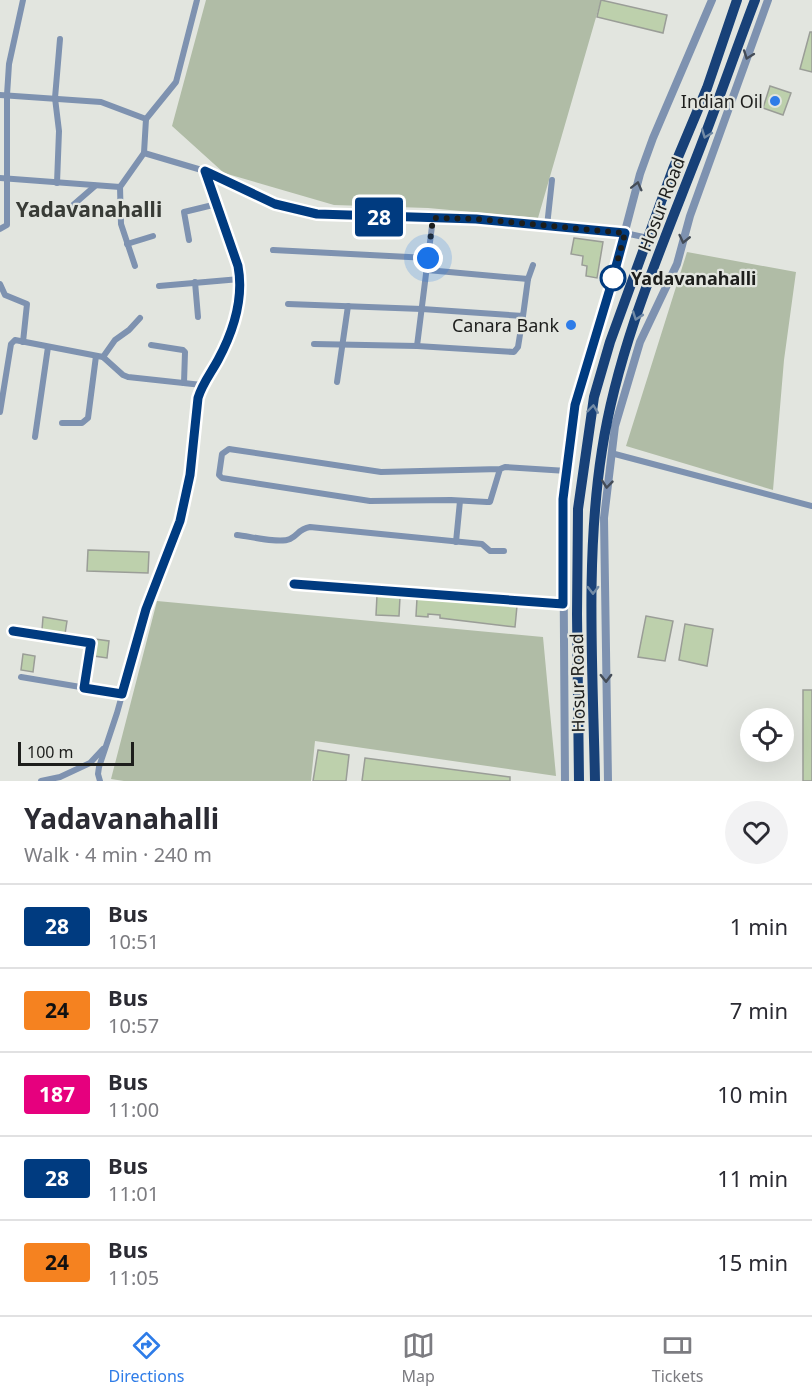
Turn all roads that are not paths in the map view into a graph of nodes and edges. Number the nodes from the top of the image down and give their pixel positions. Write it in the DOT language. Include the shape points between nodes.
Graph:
graph roads {
  1 [pos="23,0"];
  2 [pos="197,0"];
  3 [pos="712,0"];
  4 [pos="737,0"];
  5 [pos="755,0"];
  6 [pos="768,0"];
  7 [pos="60,39"];
  8 [pos="3,95"];
  9 [pos="55,98"];
  10 [pos="725,102"];
  11 [pos="146,118"];
  12 [pos="144,153"];
  13 [pos="205,171"];
  14 [pos="3,179"];
  15 [pos="552,180"];
  16 [pos="57,183"];
  17 [pos="94,186"];
  18 [pos="120,187"];
  19 [pos="217,204"];
  20 [pos="65,212"];
  21 [pos="433,218"];
  22 [pos="547,226"];
  23 [pos="0,229"];
  24 [pos="625,233"];
  25 [pos="153,236"];
  26 [pos="648,238"];
  27 [pos="189,240"];
  28 [pos="127,244"];
  29 [pos="273,250"];
  30 [pos="428,258"];
  31 [pos="533,265"];
  32 [pos="135,266"];
  33 [pos="427,270"];
  34 [pos="240,279"];
  35 [pos="528,279"];
  36 [pos="195,282"];
  37 [pos="0,284"];
  38 [pos="159,286"];
  39 [pos="288,304"];
  40 [pos="348,306"];
  41 [pos="422,309"];
  42 [pos="523,316"];
  43 [pos="198,317"];
  44 [pos="140,318"];
  45 [pos="23,342"];
  46 [pos="314,344"];
  47 [pos="344,344"];
  48 [pos="151,345"];
  49 [pos="417,346"];
  50 [pos="48,347"];
  51 [pos="100,356"];
  52 [pos="337,382"];
  53 [pos="184,383"];
  54 [pos="202,385"];
  55 [pos="0,412"];
  56 [pos="62,423"];
  57 [pos="35,438"];
  58 [pos="611,453"];
  59 [pos="500,470"];
  60 [pos="567,471"];
  61 [pos="460,501"];
  62 [pos="812,506"];
  63 [pos="237,535"];
  64 [pos="456,542"];
  65 [pos="504,551"];
  66 [pos="599,565"];
  67 [pos="294,584"];
  68 [pos="563,604"];
  69 [pos="13,631"];
  70 [pos="21,677"];
  71 [pos="84,688"];
  72 [pos="122,694"];
  73 [pos="105,747"];
  74 [pos="41,781"];
  75 [pos="100,781"];
  76 [pos="565,781"];
  77 [pos="579,781"];
  78 [pos="595,781"];
  79 [pos="608,781"];
  1 -- 8 [label="street"];
  2 -- 11 [label="street" via="176,82"];
  24 -- 3 [label="street, one-way" via="653,138"];
  4 -- 26 [label="highway, Hosur Road"];
  5 -- 10 [label="highway, Hosur Road"];
  6 -- 10 [label="street, one-way"];
  7 -- 9 [label="street"];
  8 -- 9 [label="street"];
  8 -- 14 [label="street"];
  9 -- 11 [label="street" via="101,102"];
  9 -- 16 [label="street" via="59,131"];
  10 -- 58 [label="street, one-way" via="677,264 640,342"];
  10 -- 66 [label="highway, Hosur Road, one-way" via="648,282 616,380 596,495"];
  11 -- 12 [label="street"];
  12 -- 13 [label="street"];
  12 -- 18 [label="street"];
  13 -- 19 [label="street"];
  13 -- 21 [label="street" via="275,204 317,214"];
  14 -- 16 [label="street"];
  14 -- 23 [label="street" via="7,225"];
  15 -- 22 [label="street"];
  16 -- 17 [label="street"];
  17 -- 18 [label="street"];
  17 -- 20 [label="street"];
  18 -- 28 [label="street" via="121,224"];
  19 -- 27 [label="street" via="184,212"];
  19 -- 34 [label="street"];
  21 -- 22 [label="street"];
  21 -- 30 [label="street"];
  22 -- 24 [label="street"];
  24 -- 26 [label="street"];
  24 -- 60 [label="street" via="575,405"];
  25 -- 28 [label="street"];
  77 -- 26 [label="highway, Hosur Road, one-way" via="577,546 581,484 594,397"];
  28 -- 32 [label="street"];
  29 -- 30 [label="street"];
  30 -- 33 [label="street"];
  31 -- 35 [label="street"];
  33 -- 35 [label="street"];
  33 -- 41 [label="street"];
  34 -- 36 [label="street"];
  34 -- 54 [label="street" via="231,332"];
  35 -- 42 [label="street"];
  36 -- 38 [label="street"];
  36 -- 43 [label="street"];
  37 -- 45 [label="street" via="5,295 27,304"];
  39 -- 40 [label="street"];
  40 -- 41 [label="street"];
  40 -- 47 [label="street"];
  41 -- 42 [label="street"];
  41 -- 49 [label="street"];
  42 -- 49 [label="street" via="514,352"];
  44 -- 51 [label="street"];
  45 -- 50 [label="street"];
  45 -- 55 [label="street" via="15,340 11,344"];
  46 -- 47 [label="street"];
  47 -- 49 [label="street"];
  47 -- 52 [label="street"];
  48 -- 53 [label="street" via="185,352"];
  50 -- 51 [label="street"];
  50 -- 57 [label="street"];
  51 -- 53 [label="street" via="128,377"];
  51 -- 56 [label="street" via="88,418 82,423"];
  53 -- 54 [label="street"];
  54 -- 72 [label="street" via="180,521 146,609"];
  58 -- 62 [label="street"];
  58 -- 66 [label="street, one-way"];
  59 -- 60 [label="street" via="505,467"];
  59 -- 61 [label="street" via="490,502"];
  59 -- 61 [label="street" via="381,472 229,449 222,454 222,478 370,501"];
  60 -- 68 [label="street" via="563,499"];
  61 -- 64 [label="street"];
  63 -- 64 [label="street" via="282,540 310,527"];
  64 -- 65 [label="street"];
  66 -- 78 [label="highway, Hosur Road, one-way"];
  66 -- 79 [label="street, one-way"];
  67 -- 68 [label="street"];
  68 -- 76 [label="street"];
  69 -- 71 [label="street" via="91,643"];
  70 -- 71 [label="street"];
  71 -- 72 [label="street"];
  72 -- 73 [label="street"];
  73 -- 74 [label="street" via="90,762 60,777"];
  73 -- 75 [label="street"];
}
